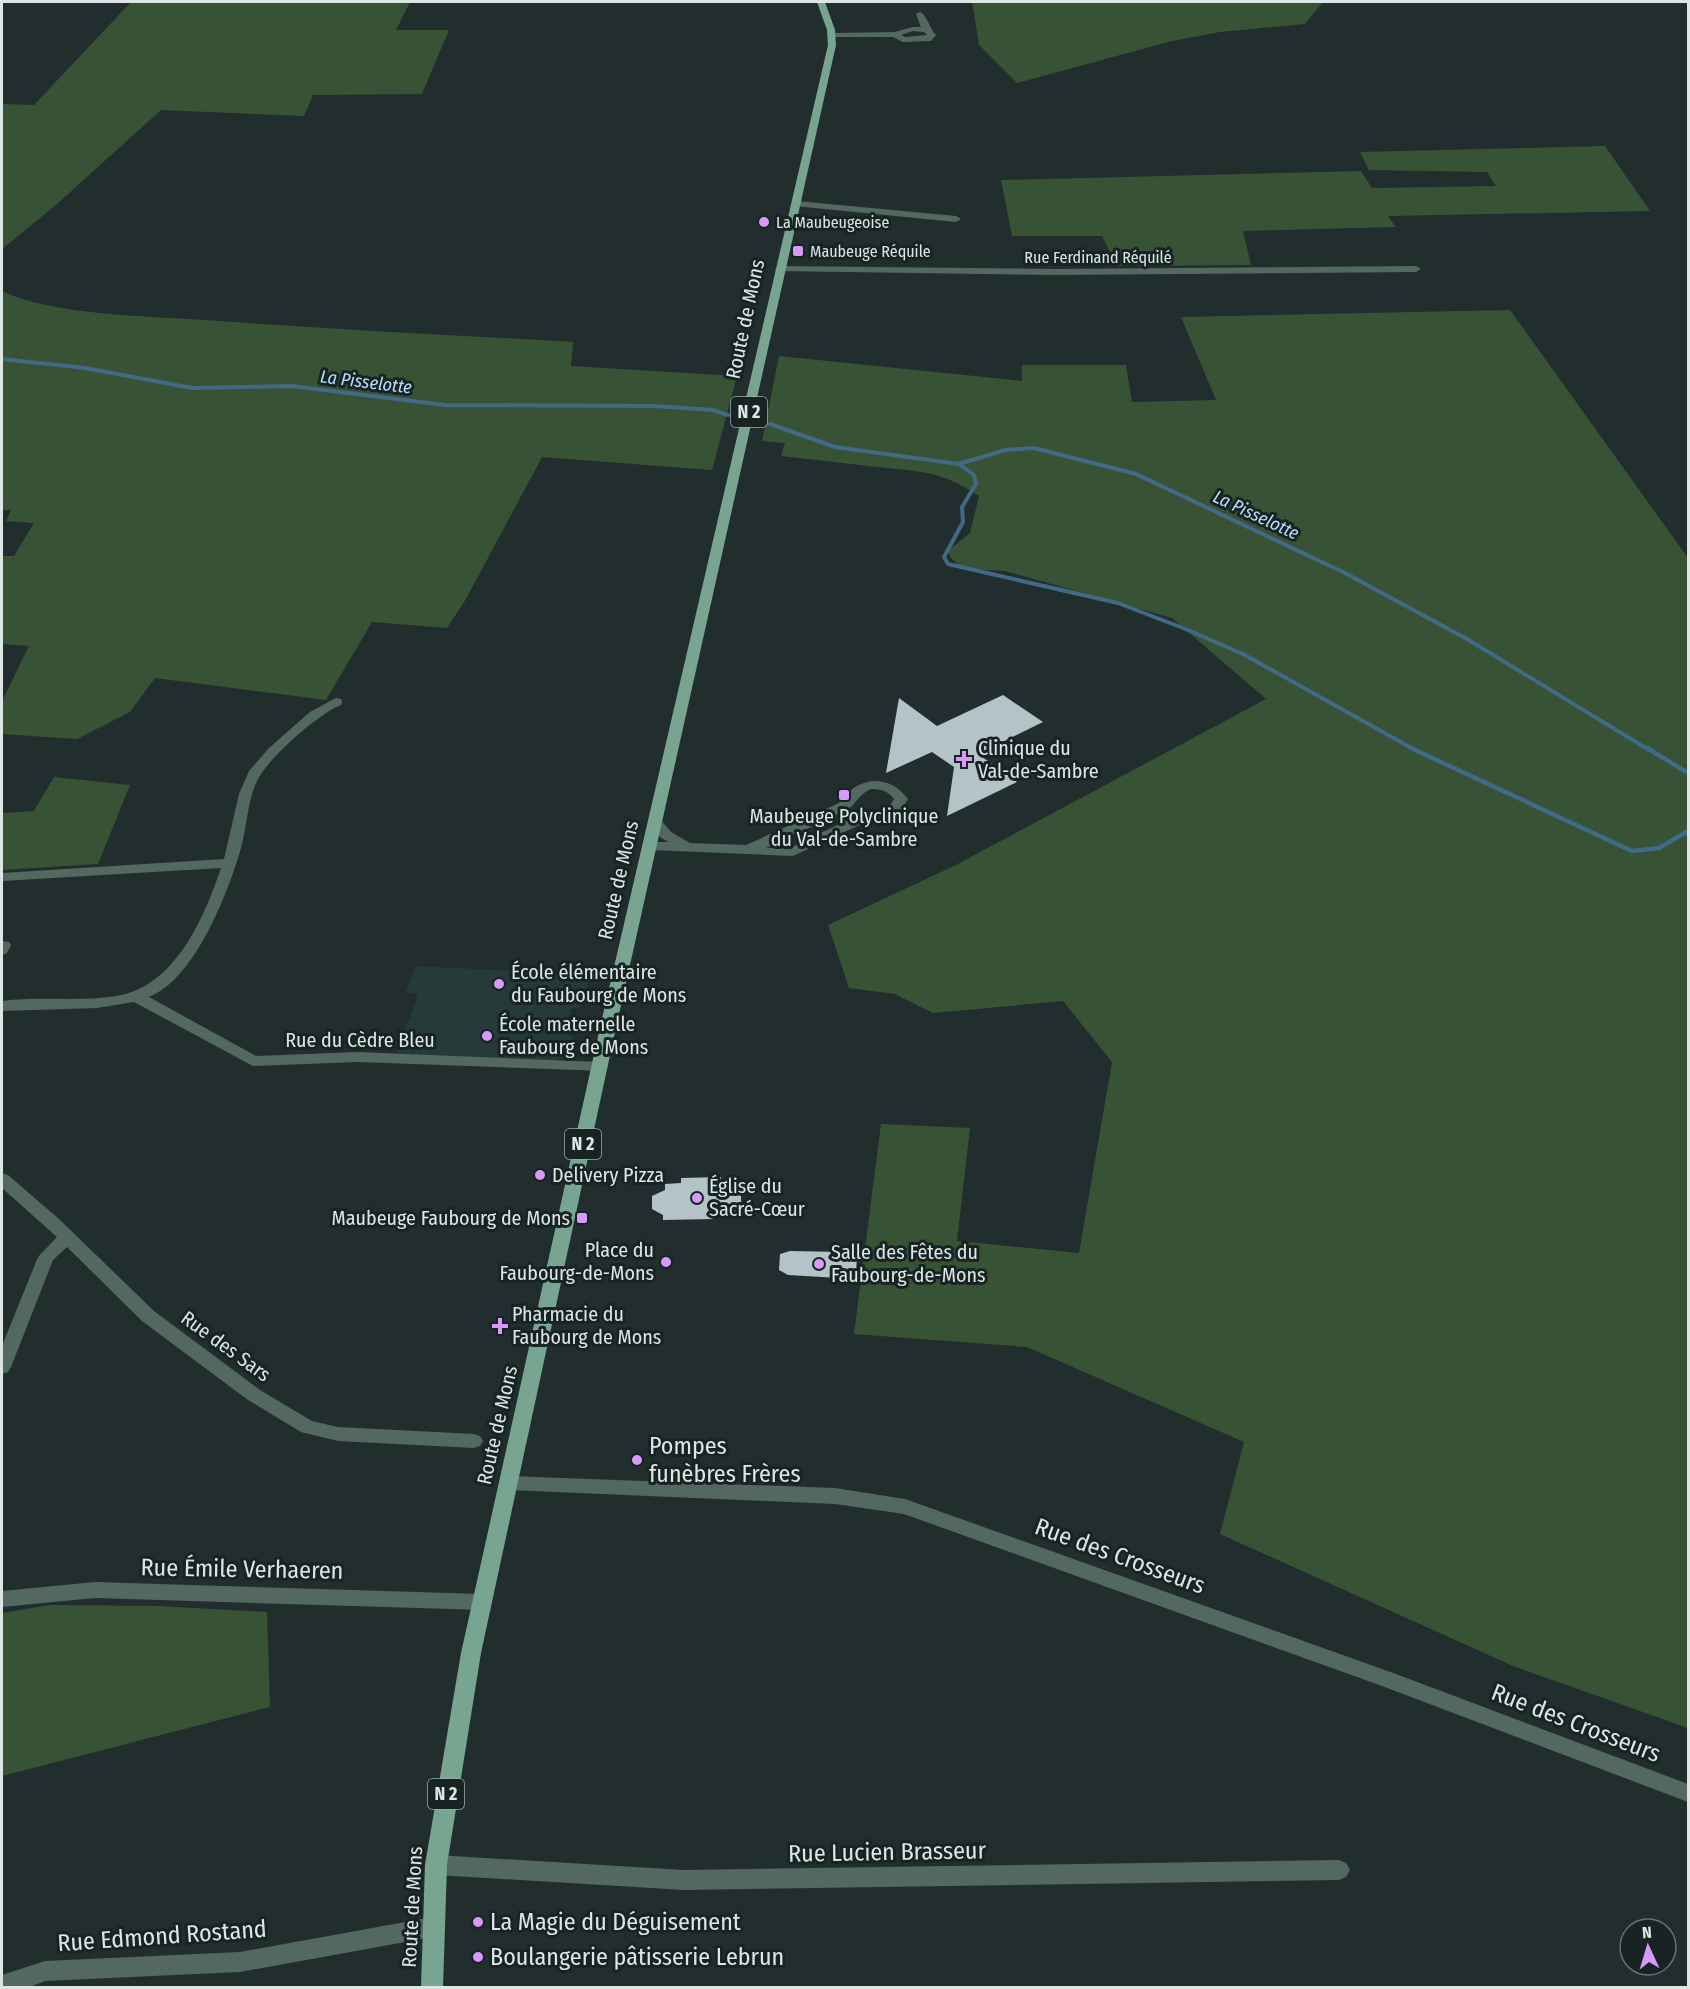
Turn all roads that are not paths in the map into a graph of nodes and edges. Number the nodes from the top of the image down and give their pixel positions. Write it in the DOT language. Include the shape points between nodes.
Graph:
graph roads {
  1 [pos="821,2"];
  2 [pos="920,14"];
  3 [pos="831,35"];
  4 [pos="797,204"];
  5 [pos="956,219"];
  6 [pos="1416,268"];
  7 [pos="780,269"];
  8 [pos="336,702"];
  9 [pos="851,801"];
  10 [pos="877,815"];
  11 [pos="656,823"];
  12 [pos="651,846"];
  13 [pos="687,846"];
  14 [pos="746,849"];
  15 [pos="229,863"];
  16 [pos="2,877"];
  17 [pos="137,997"];
  18 [pos="2,1006"];
  19 [pos="600,1067"];
  20 [pos="2,1179"];
  21 [pos="66,1238"];
  22 [pos="7,1342"];
  23 [pos="2,1367"];
  24 [pos="474,1441"];
  25 [pos="509,1483"];
  26 [pos="2,1599"];
  27 [pos="482,1602"];
  28 [pos="1689,1793"];
  29 [pos="436,1865"];
  30 [pos="1339,1870"];
  31 [pos="434,1927"];
  32 [pos="2,1985"];
  33 [pos="432,1988"];
  1 -- 3 [label="main road, Route de Mons / N 2"];
  2 -- 3 [label="street" via="926,30"];
  3 -- 4 [label="main road, Route de Mons / N 2"];
  4 -- 5 [label="street"];
  4 -- 7 [label="main road, Route de Mons / N 2"];
  6 -- 7 [label="street, Rue Ferdinand Réquilé" via="1054,272"];
  7 -- 11 [label="main road, Route de Mons / N 2"];
  8 -- 15 [label="street" via="271,753 254,774"];
  9 -- 10 [label="street" via="859,811"];
  9 -- 10 [label="street" via="863,786 892,788 901,799 894,810"];
  9 -- 14 [label="street"];
  10 -- 14 [label="street" via="793,852 773,854"];
  11 -- 12 [label="main road, Route de Mons / N 2"];
  11 -- 13 [label="street" via="666,836"];
  12 -- 13 [label="street"];
  12 -- 19 [label="main road, Route de Mons / N 2"];
  13 -- 14 [label="street"];
  15 -- 16 [label="street"];
  15 -- 17 [label="street" via="220,890 179,965 152,990"];
  17 -- 18 [label="street"];
  17 -- 19 [label="street, Rue du Cèdre Bleu" via="253,1061 358,1057"];
  19 -- 25 [label="main road, Route de Mons / N 2"];
  20 -- 21 [label="street, Rue des Sars"];
  21 -- 22 [label="street" via="46,1257"];
  21 -- 24 [label="street, Rue des Sars" via="148,1316 254,1395 308,1427 338,1434"];
  22 -- 23 [label="street"];
  25 -- 27 [label="main road, Route de Mons / N 2"];
  25 -- 28 [label="street, Rue des Crosseurs" via="835,1496 905,1507 1389,1680"];
  26 -- 27 [label="street, Rue Émile Verhaeren" via="95,1590"];
  27 -- 29 [label="main road, Route de Mons / N 2"];
  29 -- 30 [label="street, Rue Lucien Brasseur" via="684,1880"];
  29 -- 31 [label="main road, Route de Mons / N 2"];
  31 -- 32 [label="street, Rue Edmond Rostand" via="240,1962 45,1971"];
  31 -- 33 [label="main road, Route de Mons / N 2"];
}
